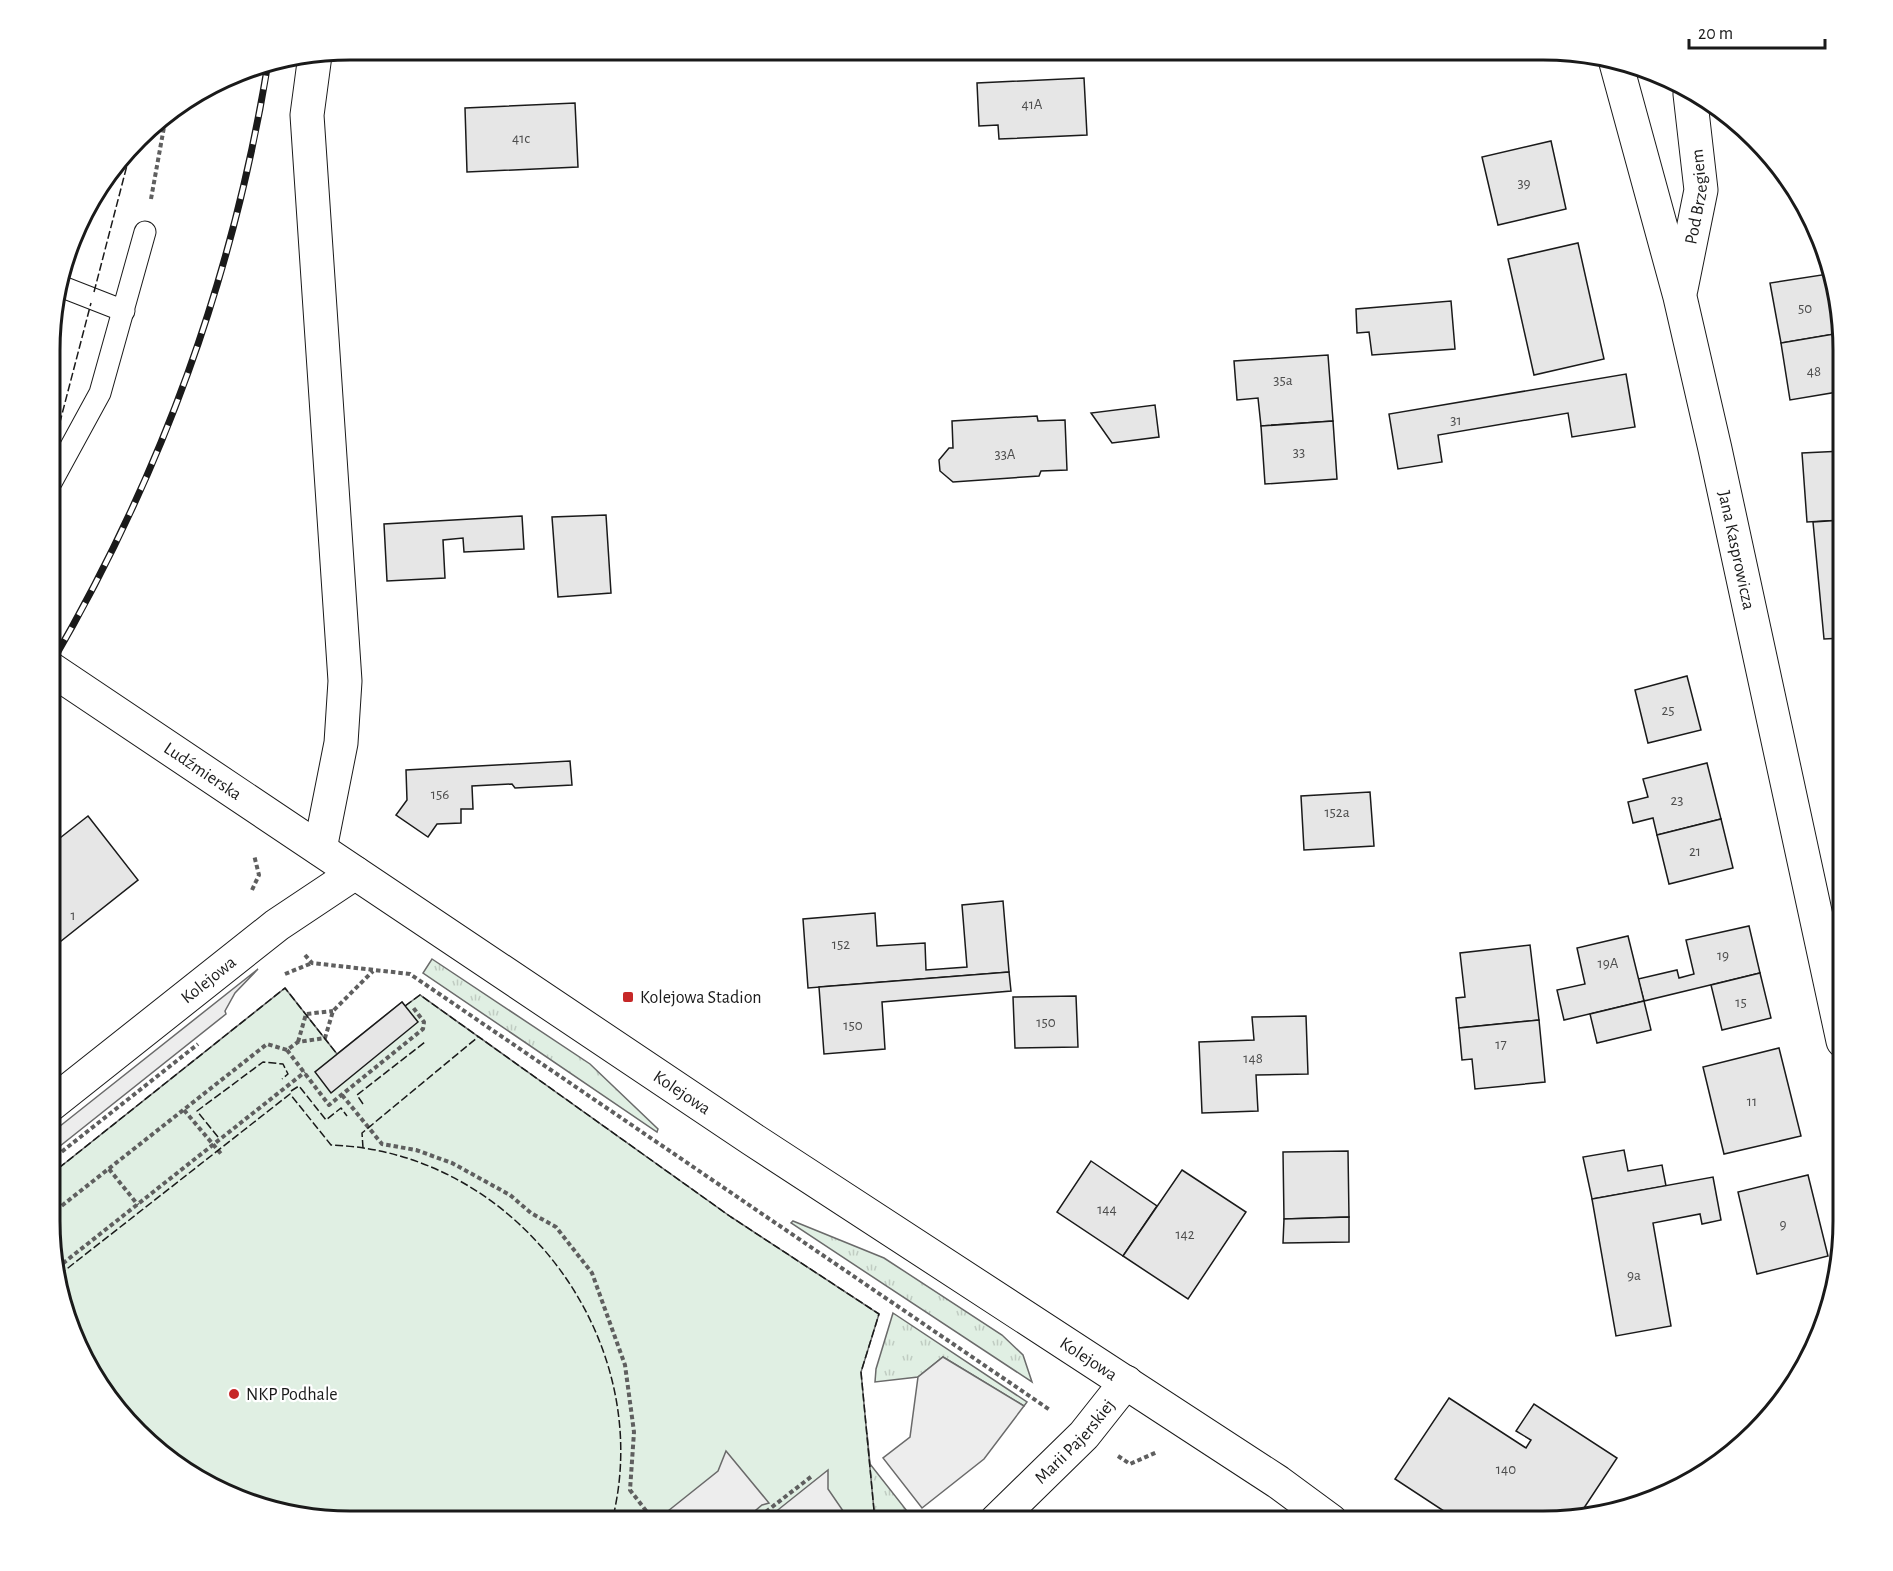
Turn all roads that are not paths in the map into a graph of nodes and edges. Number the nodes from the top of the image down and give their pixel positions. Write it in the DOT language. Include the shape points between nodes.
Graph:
graph roads {
  1 [pos="314,62"];
  2 [pos="1618,70"];
  3 [pos="1691,101"];
  4 [pos="146,232"];
  5 [pos="67,289"];
  6 [pos="1680,297"];
  7 [pos="124,310"];
  8 [pos="60,466"];
  9 [pos="60,675"];
  10 [pos="320,849"];
  11 [pos="355,873"];
  12 [pos="1833,995"];
  13 [pos="60,1097"];
  14 [pos="1126,1382"];
  15 [pos="1006,1511"];
  16 [pos="1317,1511"];
  1 -- 10 [label="street" via="307,114 345,681 341,743"];
  2 -- 6 [label="street, Jana Kasprowicza"];
  3 -- 6 [label="street, Pod Brzegiem" via="1701,190"];
  4 -- 7 [label="lane"];
  5 -- 7 [label="lane"];
  6 -- 12 [label="street, Jana Kasprowicza"];
  7 -- 8 [label="lane" via="100,393"];
  9 -- 10 [label="street, Ludźmierska"];
  10 -- 11 [label="street, Ludźmierska"];
  11 -- 13 [label="street, Kolejowa" via="277,925"];
  11 -- 14 [label="street, Kolejowa" via="752,1139"];
  14 -- 15 [label="street, Marii Pajerskiej" via="1084,1435"];
  14 -- 16 [label="street, Kolejowa"];
}
